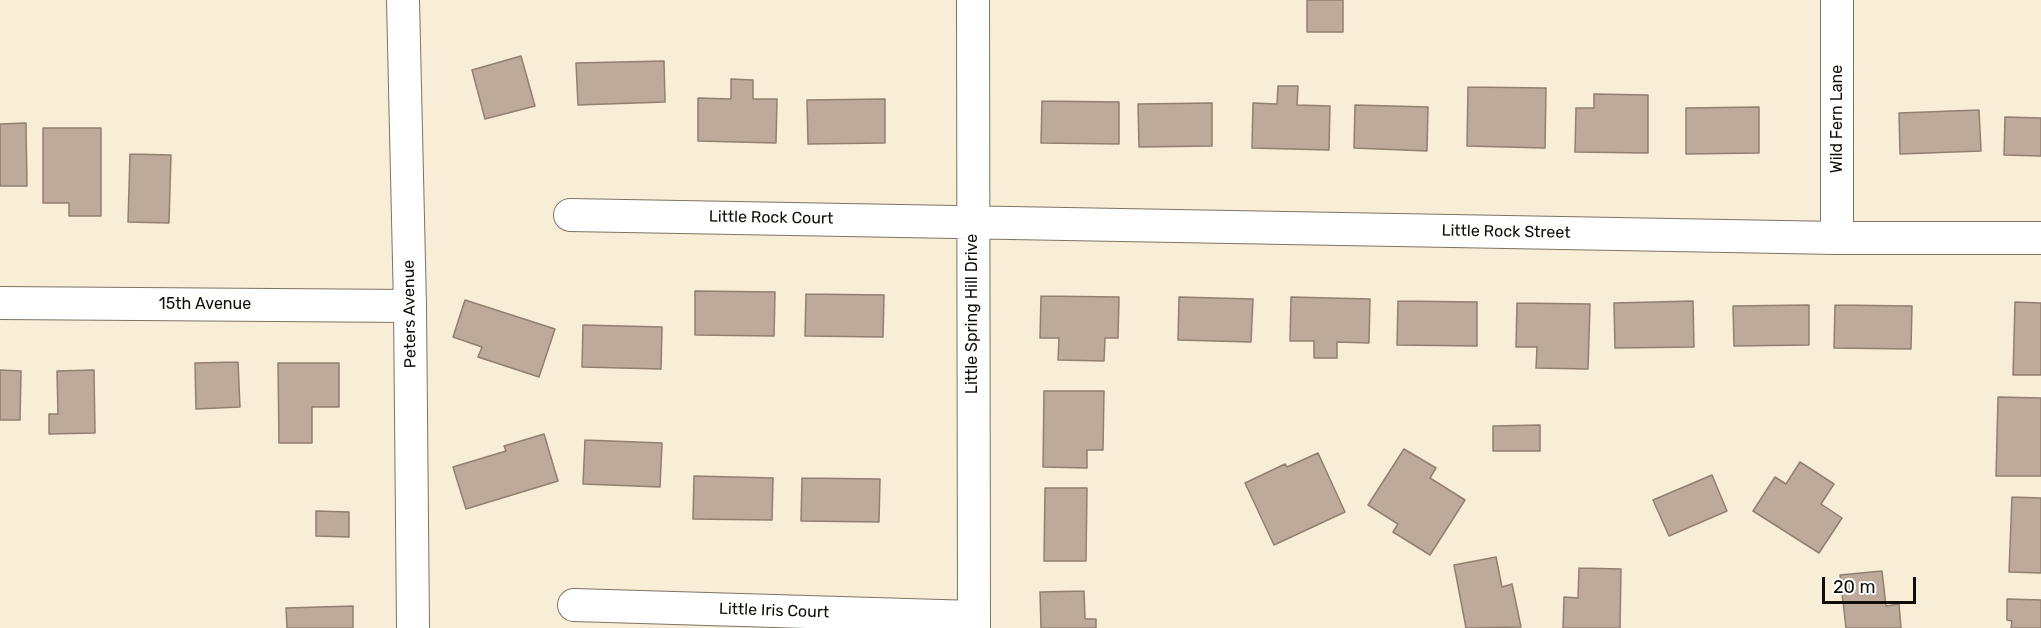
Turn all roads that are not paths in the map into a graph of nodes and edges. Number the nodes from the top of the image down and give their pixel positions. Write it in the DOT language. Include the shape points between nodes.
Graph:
graph roads {
  1 [pos="403,0"];
  2 [pos="973,0"];
  3 [pos="1837,0"];
  4 [pos="570,215"];
  5 [pos="972,221"];
  6 [pos="1837,238"];
  7 [pos="2041,238"];
  8 [pos="0,303"];
  9 [pos="410,306"];
  10 [pos="574,605"];
  11 [pos="974,622"];
  12 [pos="413,628"];
  1 -- 9 [label="street, Peters Avenue"];
  2 -- 5 [label="street, Little Spring Hill Drive"];
  3 -- 6 [label="street, Wild Fern Lane"];
  4 -- 5 [label="street, Little Rock Court"];
  5 -- 6 [label="street, Little Rock Street"];
  5 -- 11 [label="street, Little Spring Hill Drive"];
  6 -- 7 [label="street, Little Rock Street"];
  8 -- 9 [label="street, 15th Avenue"];
  9 -- 12 [label="street, Peters Avenue"];
  10 -- 11 [label="street, Little Iris Court"];
}
